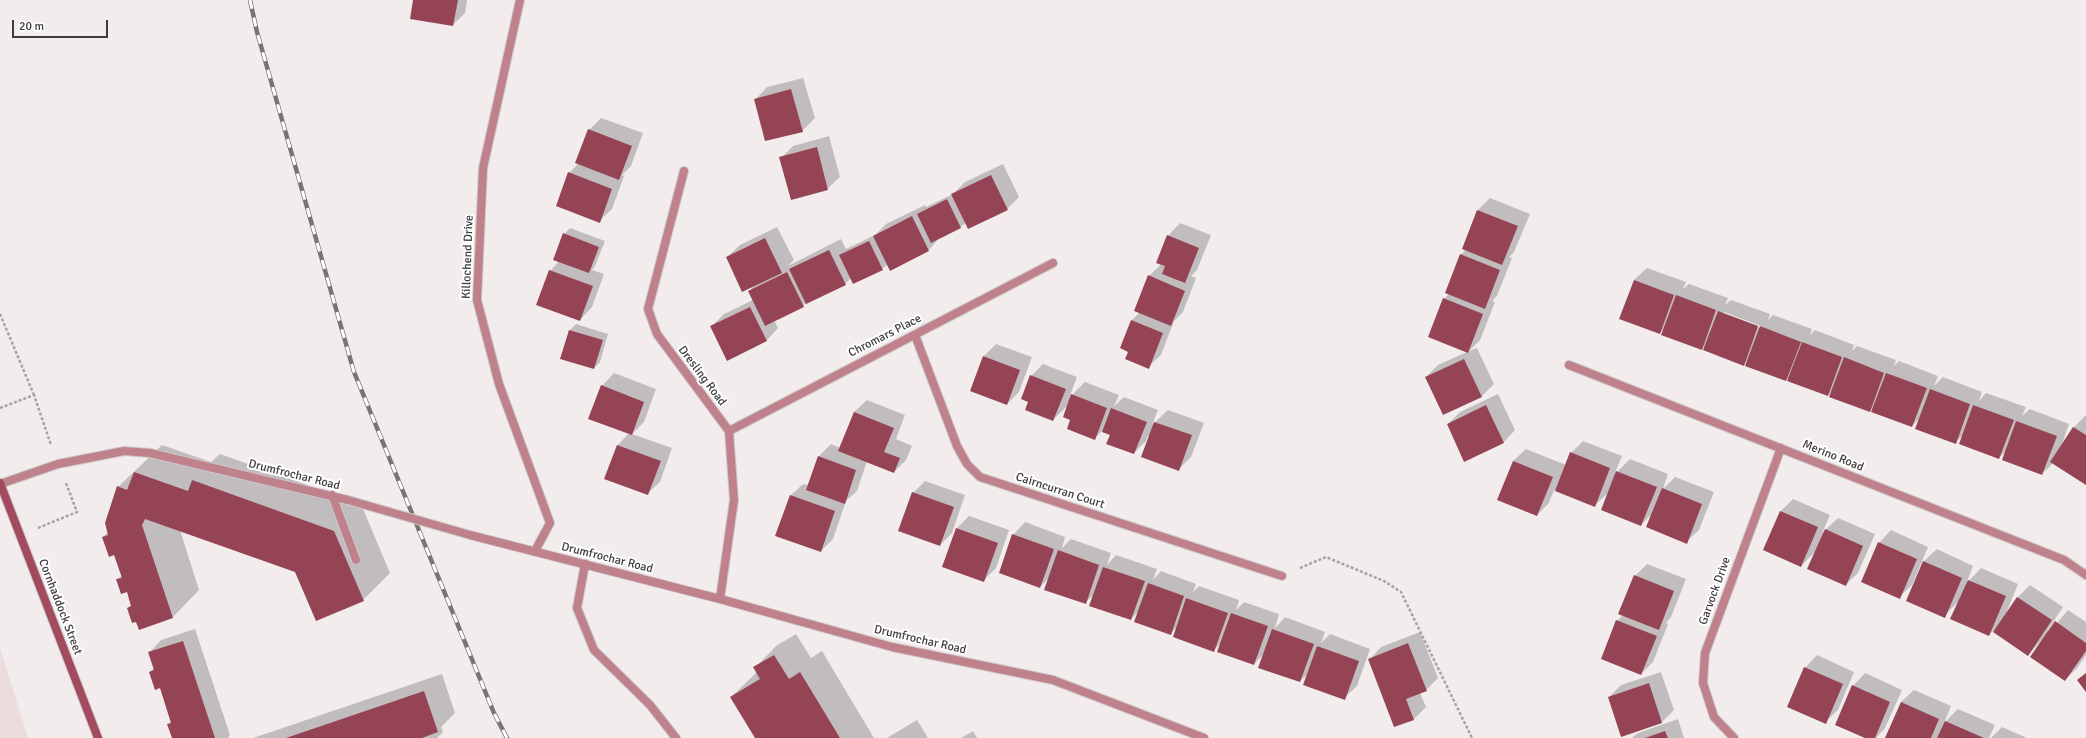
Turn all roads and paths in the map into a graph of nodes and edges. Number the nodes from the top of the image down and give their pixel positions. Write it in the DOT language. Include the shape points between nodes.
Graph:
graph roads {
  1 [pos="520,0"];
  2 [pos="684,171"];
  3 [pos="1053,263"];
  4 [pos="0,314"];
  5 [pos="915,335"];
  6 [pos="1569,365"];
  7 [pos="34,395"];
  8 [pos="728,431"];
  9 [pos="1781,448"];
  10 [pos="0,484"];
  11 [pos="332,495"];
  12 [pos="535,551"];
  13 [pos="356,560"];
  14 [pos="585,564"];
  15 [pos="2086,575"];
  16 [pos="1282,576"];
  17 [pos="720,599"];
  18 [pos="98,738"];
  19 [pos="676,738"];
  20 [pos="1204,738"];
  21 [pos="1472,738"];
  22 [pos="1734,738"];
  1 -- 12 [label="street, Killochend Drive" via="483,168 477,300 499,384 550,523"];
  2 -- 8 [label="street, Dresling Road" via="648,309 657,334"];
  3 -- 5 [label="street, Chromars Place"];
  4 -- 7 [label="path"];
  5 -- 8 [label="street, Chromars Place"];
  5 -- 16 [label="street, Cairncurran Court" via="957,446 966,464 980,477"];
  6 -- 9 [label="street, Merino Road"];
  8 -- 17 [label="street" via="734,500"];
  9 -- 15 [label="street, Merino Road" via="2064,560"];
  9 -- 22 [label="street, Garvock Drive" via="1705,653 1703,683 1714,717"];
  10 -- 11 [label="street, Drumfrochar Road" via="58,464 124,450 150,453"];
  10 -- 18 [label="main road, Cornhaddock Street"];
  11 -- 12 [label="street, Drumfrochar Road, bridge"];
  11 -- 13 [label="street"];
  12 -- 14 [label="street, Drumfrochar Road"];
  14 -- 17 [label="street, Drumfrochar Road"];
  14 -- 19 [label="street" via="577,608 594,650 650,705"];
  16 -- 21 [label="path" via="1326,557 1384,581 1401,592"];
  17 -- 20 [label="street, Drumfrochar Road" via="892,647 1053,680"];
}
